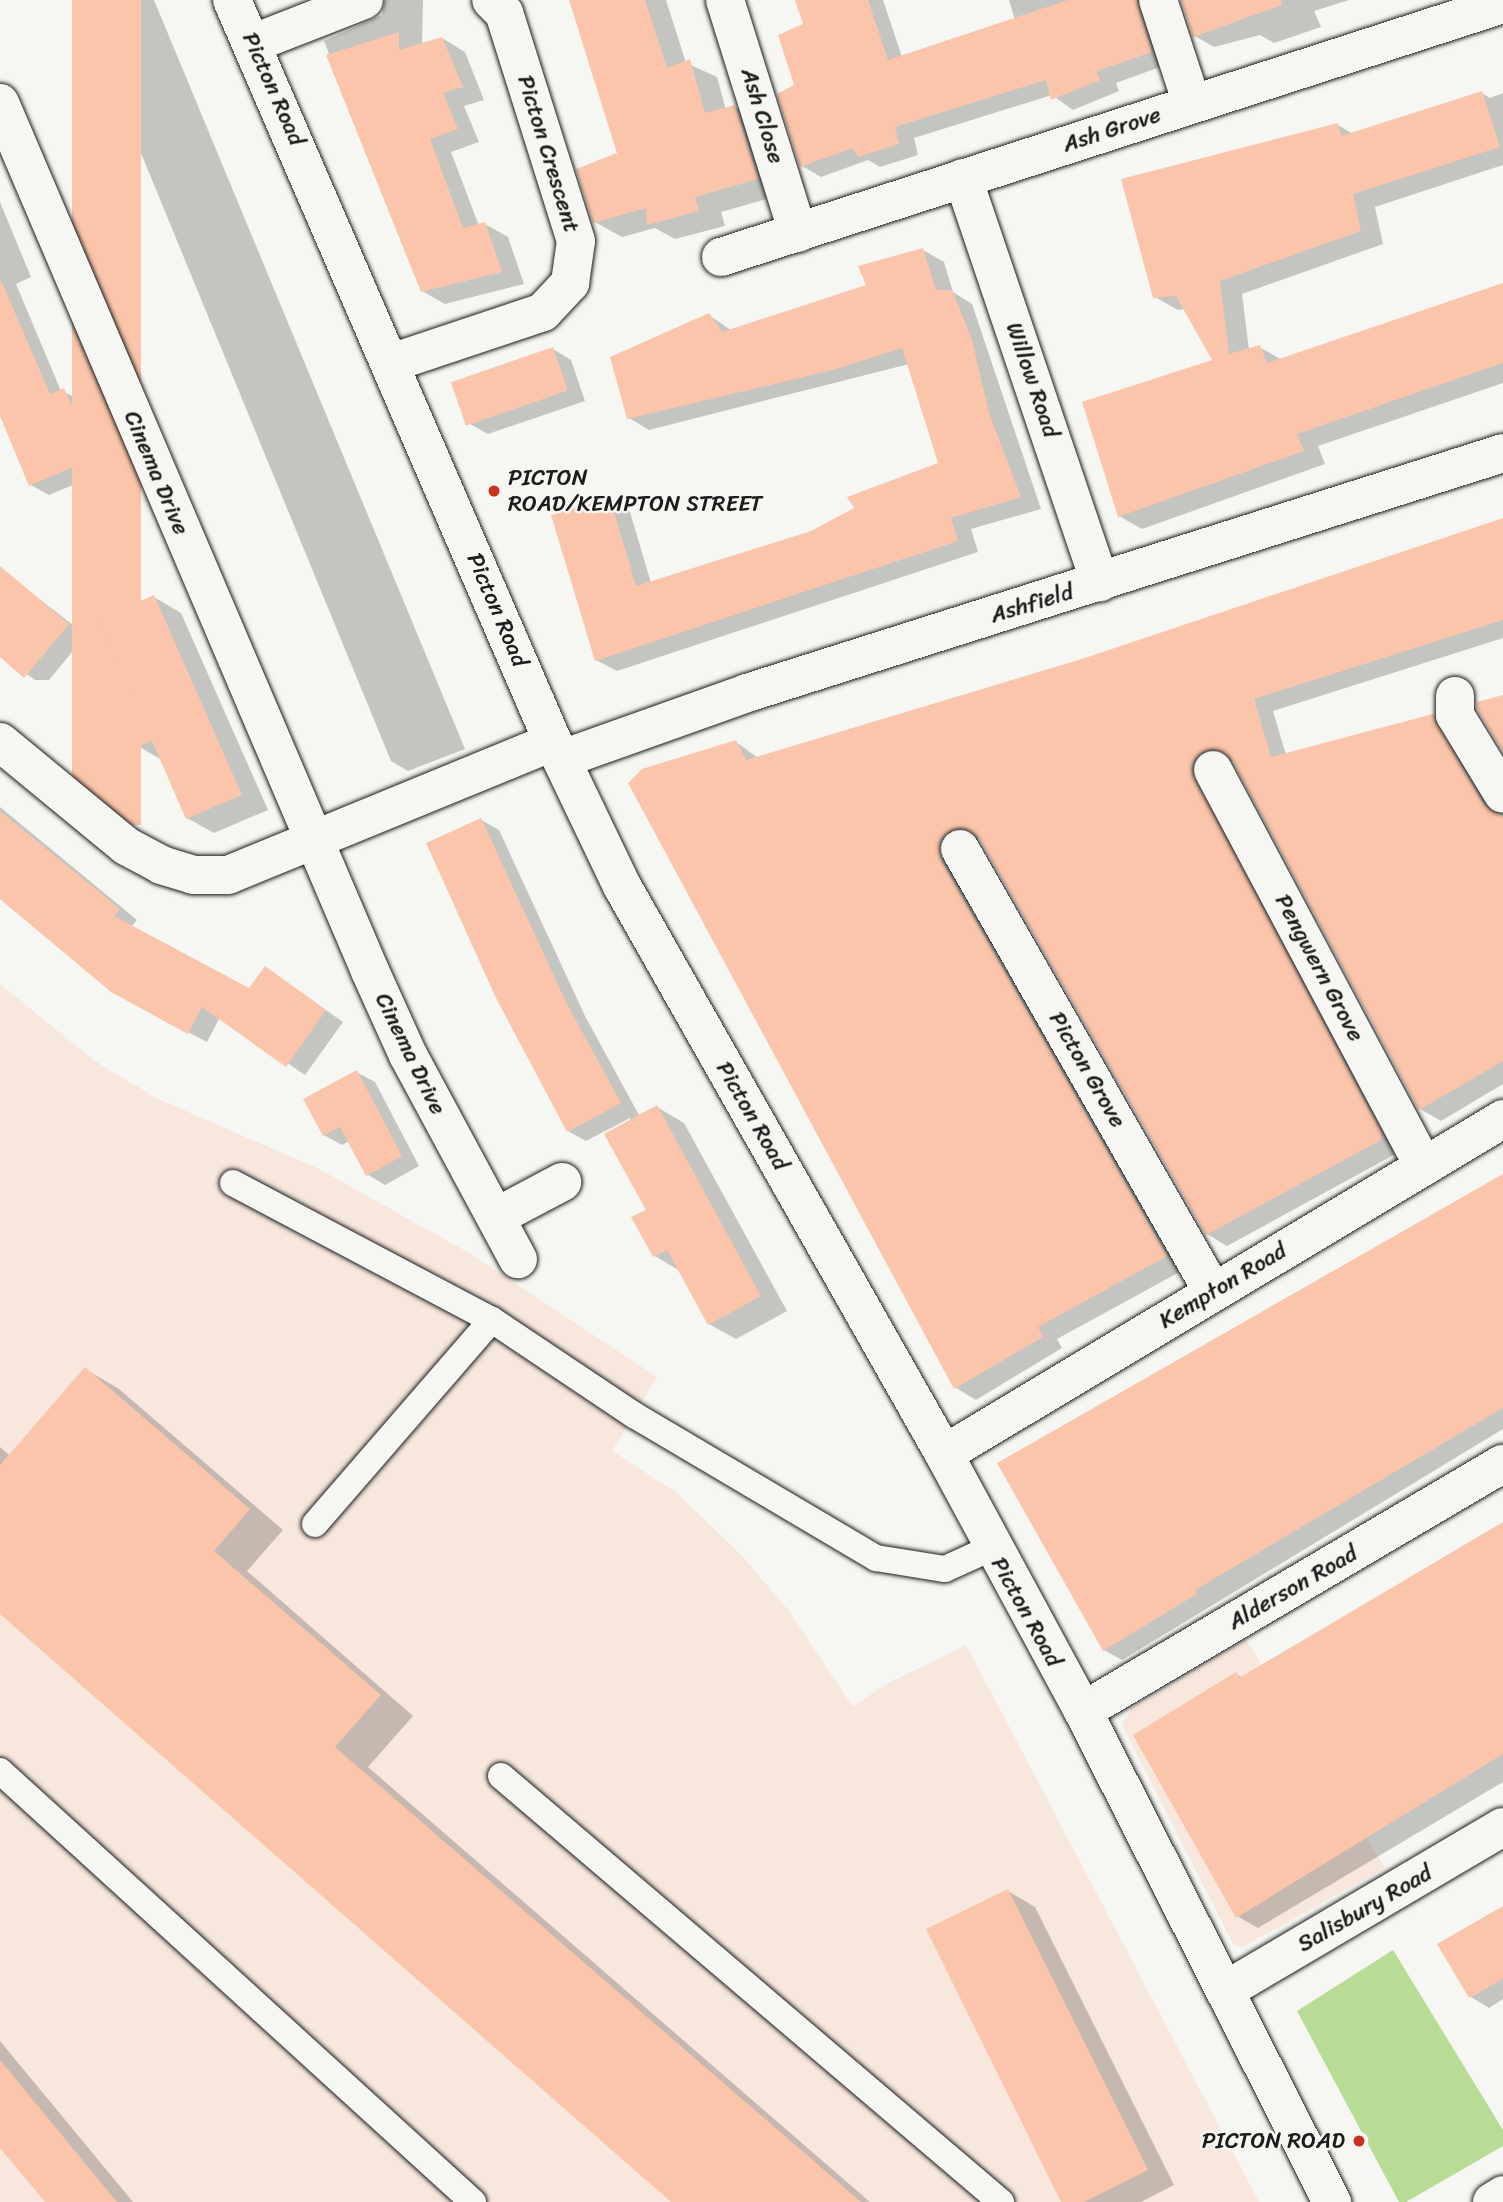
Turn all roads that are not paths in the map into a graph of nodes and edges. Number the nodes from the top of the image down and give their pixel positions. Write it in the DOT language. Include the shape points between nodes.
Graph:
graph roads {
  1 [pos="232,0"];
  2 [pos="364,0"];
  3 [pos="491,0"];
  4 [pos="725,0"];
  5 [pos="1158,0"];
  6 [pos="1503,4"];
  7 [pos="254,43"];
  8 [pos="0,103"];
  9 [pos="1192,104"];
  10 [pos="963,178"];
  11 [pos="799,233"];
  12 [pos="721,257"];
  13 [pos="391,363"];
  14 [pos="1503,453"];
  15 [pos="1100,582"];
  16 [pos="1455,696"];
  17 [pos="0,742"];
  18 [pos="557,750"];
  19 [pos="1213,770"];
  20 [pos="1503,794"];
  21 [pos="313,843"];
  22 [pos="960,849"];
  23 [pos="1503,1119"];
  24 [pos="1424,1166"];
  25 [pos="562,1182"];
  26 [pos="233,1183"];
  27 [pos="495,1217"];
  28 [pos="518,1259"];
  29 [pos="1213,1292"];
  30 [pos="492,1320"];
  31 [pos="944,1454"];
  32 [pos="1503,1464"];
  33 [pos="314,1524"];
  34 [pos="991,1548"];
  35 [pos="1083,1712"];
  36 [pos="0,1771"];
  37 [pos="501,1776"];
  38 [pos="1503,1827"];
  39 [pos="1226,1990"];
  40 [pos="1503,2195"];
  41 [pos="473,2202"];
  42 [pos="1001,2202"];
  43 [pos="1332,2202"];
  44 [pos="1492,2202"];
  1 -- 7 [label="street, Picton Road"];
  2 -- 7 [label="street"];
  3 -- 13 [label="street, Picton Crescent" via="504,13 576,241 570,283 543,312"];
  4 -- 11 [label="street, Ash Close"];
  5 -- 9 [label="street"];
  6 -- 9 [label="street, Ash Grove"];
  7 -- 13 [label="street, Picton Road"];
  8 -- 21 [label="street, Cinema Drive"];
  9 -- 10 [label="street, Ash Grove"];
  10 -- 11 [label="street, Ash Grove"];
  10 -- 15 [label="street, Willow Road"];
  11 -- 12 [label="street, Ash Grove"];
  13 -- 18 [label="street, Picton Road"];
  14 -- 15 [label="street, Ashfield"];
  15 -- 18 [label="street, Ashfield"];
  16 -- 20 [label="street" via="1455,715"];
  17 -- 21 [label="street" via="126,846 161,865 192,875 228,875"];
  18 -- 21 [label="street"];
  18 -- 31 [label="street, Picton Road" via="622,886"];
  19 -- 24 [label="street, Pengwern Grove"];
  21 -- 27 [label="street, Cinema Drive" via="408,1055"];
  22 -- 29 [label="street, Picton Grove"];
  23 -- 24 [label="street, Kempton Road"];
  24 -- 29 [label="street, Kempton Road"];
  25 -- 27 [label="street"];
  26 -- 30 [label="lane"];
  27 -- 28 [label="street, Cinema Drive"];
  29 -- 31 [label="street, Kempton Road"];
  30 -- 33 [label="lane"];
  30 -- 34 [label="lane" via="634,1415 876,1558 945,1569"];
  31 -- 34 [label="street, Picton Road"];
  32 -- 35 [label="street, Alderson Road"];
  34 -- 35 [label="street, Picton Road"];
  35 -- 39 [label="street, Picton Road"];
  36 -- 41 [label="lane"];
  37 -- 42 [label="lane"];
  38 -- 39 [label="street, Salisbury Road"];
  39 -- 43 [label="street, Picton Road"];
  40 -- 44 [label="street"];
}
